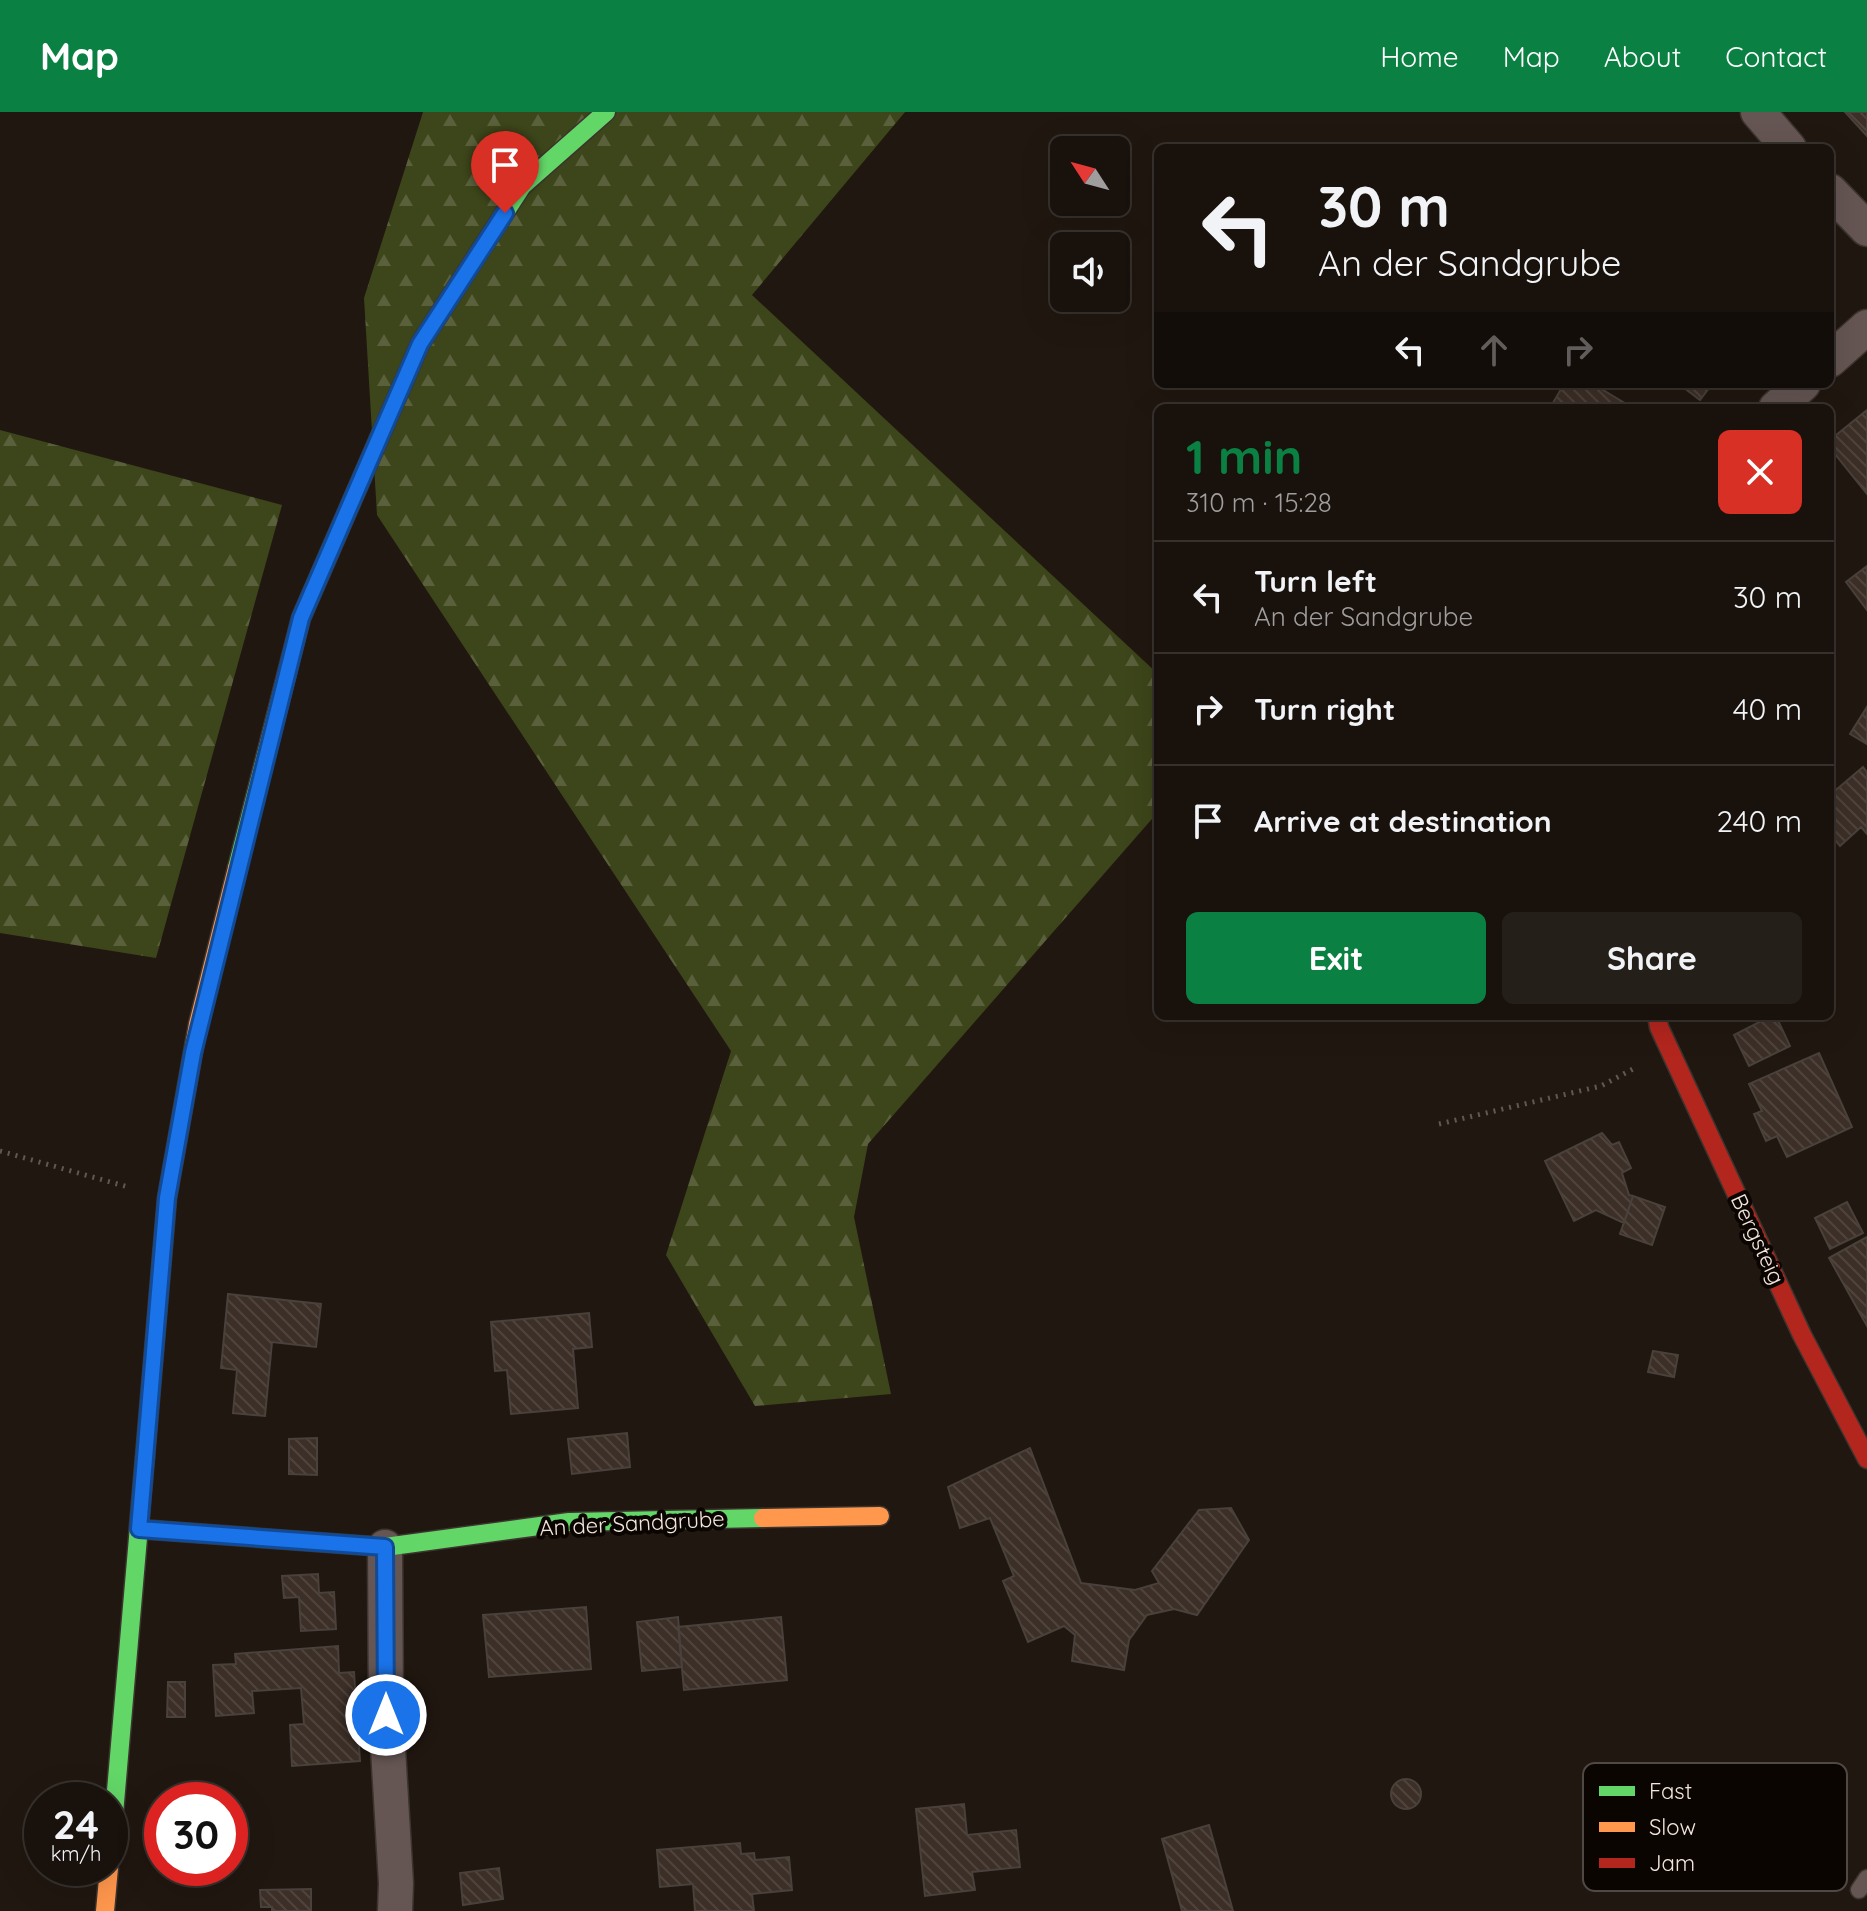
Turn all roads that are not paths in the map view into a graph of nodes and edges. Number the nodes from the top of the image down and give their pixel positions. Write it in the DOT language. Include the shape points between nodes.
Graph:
graph roads {
  1 [pos="606,112"];
  2 [pos="1758,112"];
  3 [pos="1786,144"];
  4 [pos="1834,195"];
  5 [pos="1867,229"];
  6 [pos="1867,327"];
  7 [pos="1834,356"];
  8 [pos="1798,388"];
  9 [pos="1780,404"];
  10 [pos="1658,1020"];
  11 [pos="1867,1459"];
  12 [pos="880,1516"];
  13 [pos="139,1529"];
  14 [pos="385,1547"];
  15 [pos="117,1782"];
  16 [pos="107,1886"];
  17 [pos="105,1911"];
  18 [pos="395,1911"];
  1 -- 13 [label="street" via="522,186 420,344 301,618 198,1024 167,1198"];
  2 -- 3 [label="street"];
  4 -- 5 [label="street"];
  6 -- 7 [label="street"];
  8 -- 9 [label="street"];
  10 -- 11 [label="street, Bergsteig" via="1802,1335"];
  12 -- 14 [label="street, An der Sandgrube" via="569,1522"];
  13 -- 14 [label="street, An der Sandgrube"];
  13 -- 15 [label="street"];
  14 -- 18 [label="street"];
  16 -- 17 [label="street"];
}
